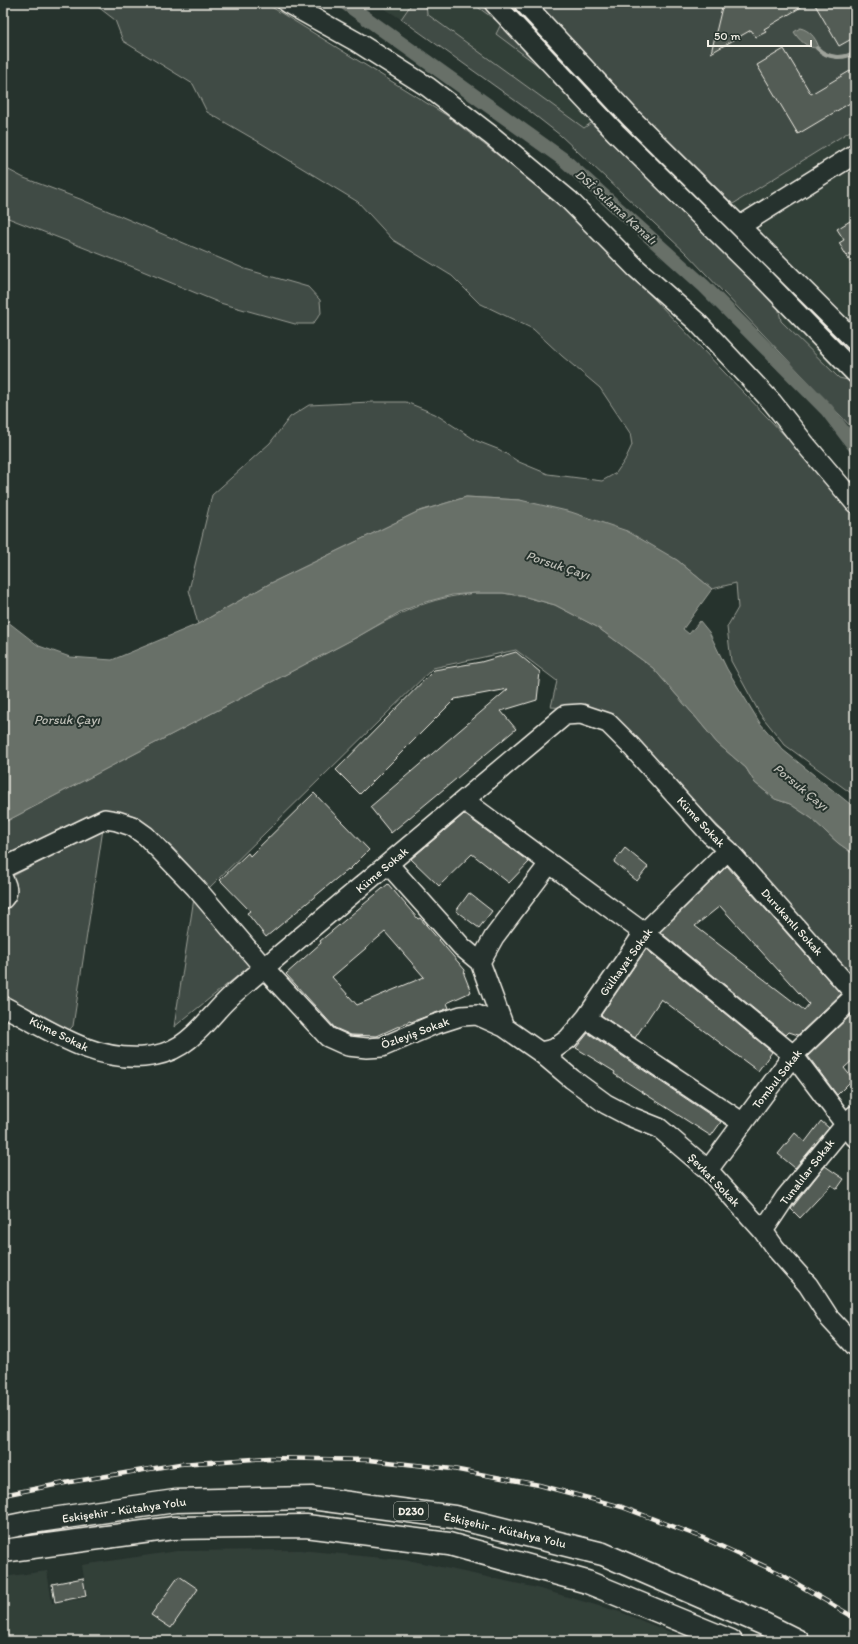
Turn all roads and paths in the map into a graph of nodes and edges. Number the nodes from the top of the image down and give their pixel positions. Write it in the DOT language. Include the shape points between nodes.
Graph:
graph roads {
  1 [pos="287,3"];
  2 [pos="494,3"];
  3 [pos="524,3"];
  4 [pos="631,118"];
  5 [pos="616,133"];
  6 [pos="855,154"];
  7 [pos="740,226"];
  8 [pos="855,341"];
  9 [pos="855,373"];
  10 [pos="855,502"];
  11 [pos="465,800"];
  12 [pos="728,850"];
  13 [pos="388,864"];
  14 [pos="549,864"];
  15 [pos="3,868"];
  16 [pos="3,879"];
  17 [pos="3,899"];
  18 [pos="644,933"];
  19 [pos="480,962"];
  20 [pos="264,968"];
  21 [pos="855,995"];
  22 [pos="3,1006"];
  23 [pos="586,1018"];
  24 [pos="504,1027"];
  25 [pos="540,1052"];
  26 [pos="793,1055"];
  27 [pos="743,1123"];
  28 [pos="852,1126"];
  29 [pos="708,1170"];
  30 [pos="763,1231"];
  31 [pos="855,1346"];
  32 [pos="3,1528"];
  33 [pos="3,1551"];
  34 [pos="730,1641"];
  35 [pos="798,1641"];
  1 -- 10 [label="street" via="357,42 428,87 569,200 636,268 697,322 772,402"];
  2 -- 5 [label="street"];
  3 -- 4 [label="street"];
  4 -- 5 [label="street"];
  4 -- 7 [label="street"];
  5 -- 9 [label="street"];
  6 -- 7 [label="street"];
  7 -- 8 [label="street"];
  11 -- 12 [label="street, Küme Sokak" via="565,715 581,714 608,723 710,834"];
  11 -- 13 [label="street, Küme Sokak"];
  11 -- 14 [label="street"];
  12 -- 18 [label="street, Gülhayat Sokak"];
  12 -- 21 [label="street, Durukanlı Sokak"];
  13 -- 19 [label="street" via="462,947"];
  13 -- 20 [label="street, Küme Sokak"];
  14 -- 18 [label="street"];
  14 -- 19 [label="street" via="494,937"];
  15 -- 20 [label="street, Özleyiş Sokak" via="105,819 132,826 146,836 196,888"];
  16 -- 17 [label="street" via="7,889"];
  18 -- 23 [label="street, Gülhayat Sokak"];
  18 -- 26 [label="street"];
  19 -- 24 [label="street"];
  20 -- 22 [label="street, Küme Sokak" via="181,1045 166,1053 149,1057 127,1058 90,1051"];
  20 -- 24 [label="street, Özleyiş Sokak" via="328,1037 348,1046 382,1047 433,1025 462,1016 477,1015"];
  21 -- 26 [label="street, Tombul Sokak"];
  23 -- 25 [label="street, Gülhayat Sokak" via="568,1040 554,1049"];
  23 -- 27 [label="street"];
  24 -- 25 [label="street, Özleyiş Sokak"];
  25 -- 29 [label="street, Şevkat Sokak" via="606,1104 659,1128"];
  26 -- 27 [label="street, Tombul Sokak"];
  26 -- 28 [label="street"];
  27 -- 29 [label="street, Tombul Sokak"];
  28 -- 30 [label="street, Tunalılar Sokak" via="785,1198"];
  29 -- 30 [label="street, Şevkat Sokak"];
  30 -- 31 [label="street, Şevkat Sokak" via="808,1285 830,1319"];
  32 -- 35 [label="highway, Eskişehir - Kütahya Yolu / D230" via="175,1501 311,1498 454,1517 603,1554"];
  33 -- 34 [label="highway, Eskişehir - Kütahya Yolu / D230" via="173,1528 313,1527 449,1544 587,1582"];
}
